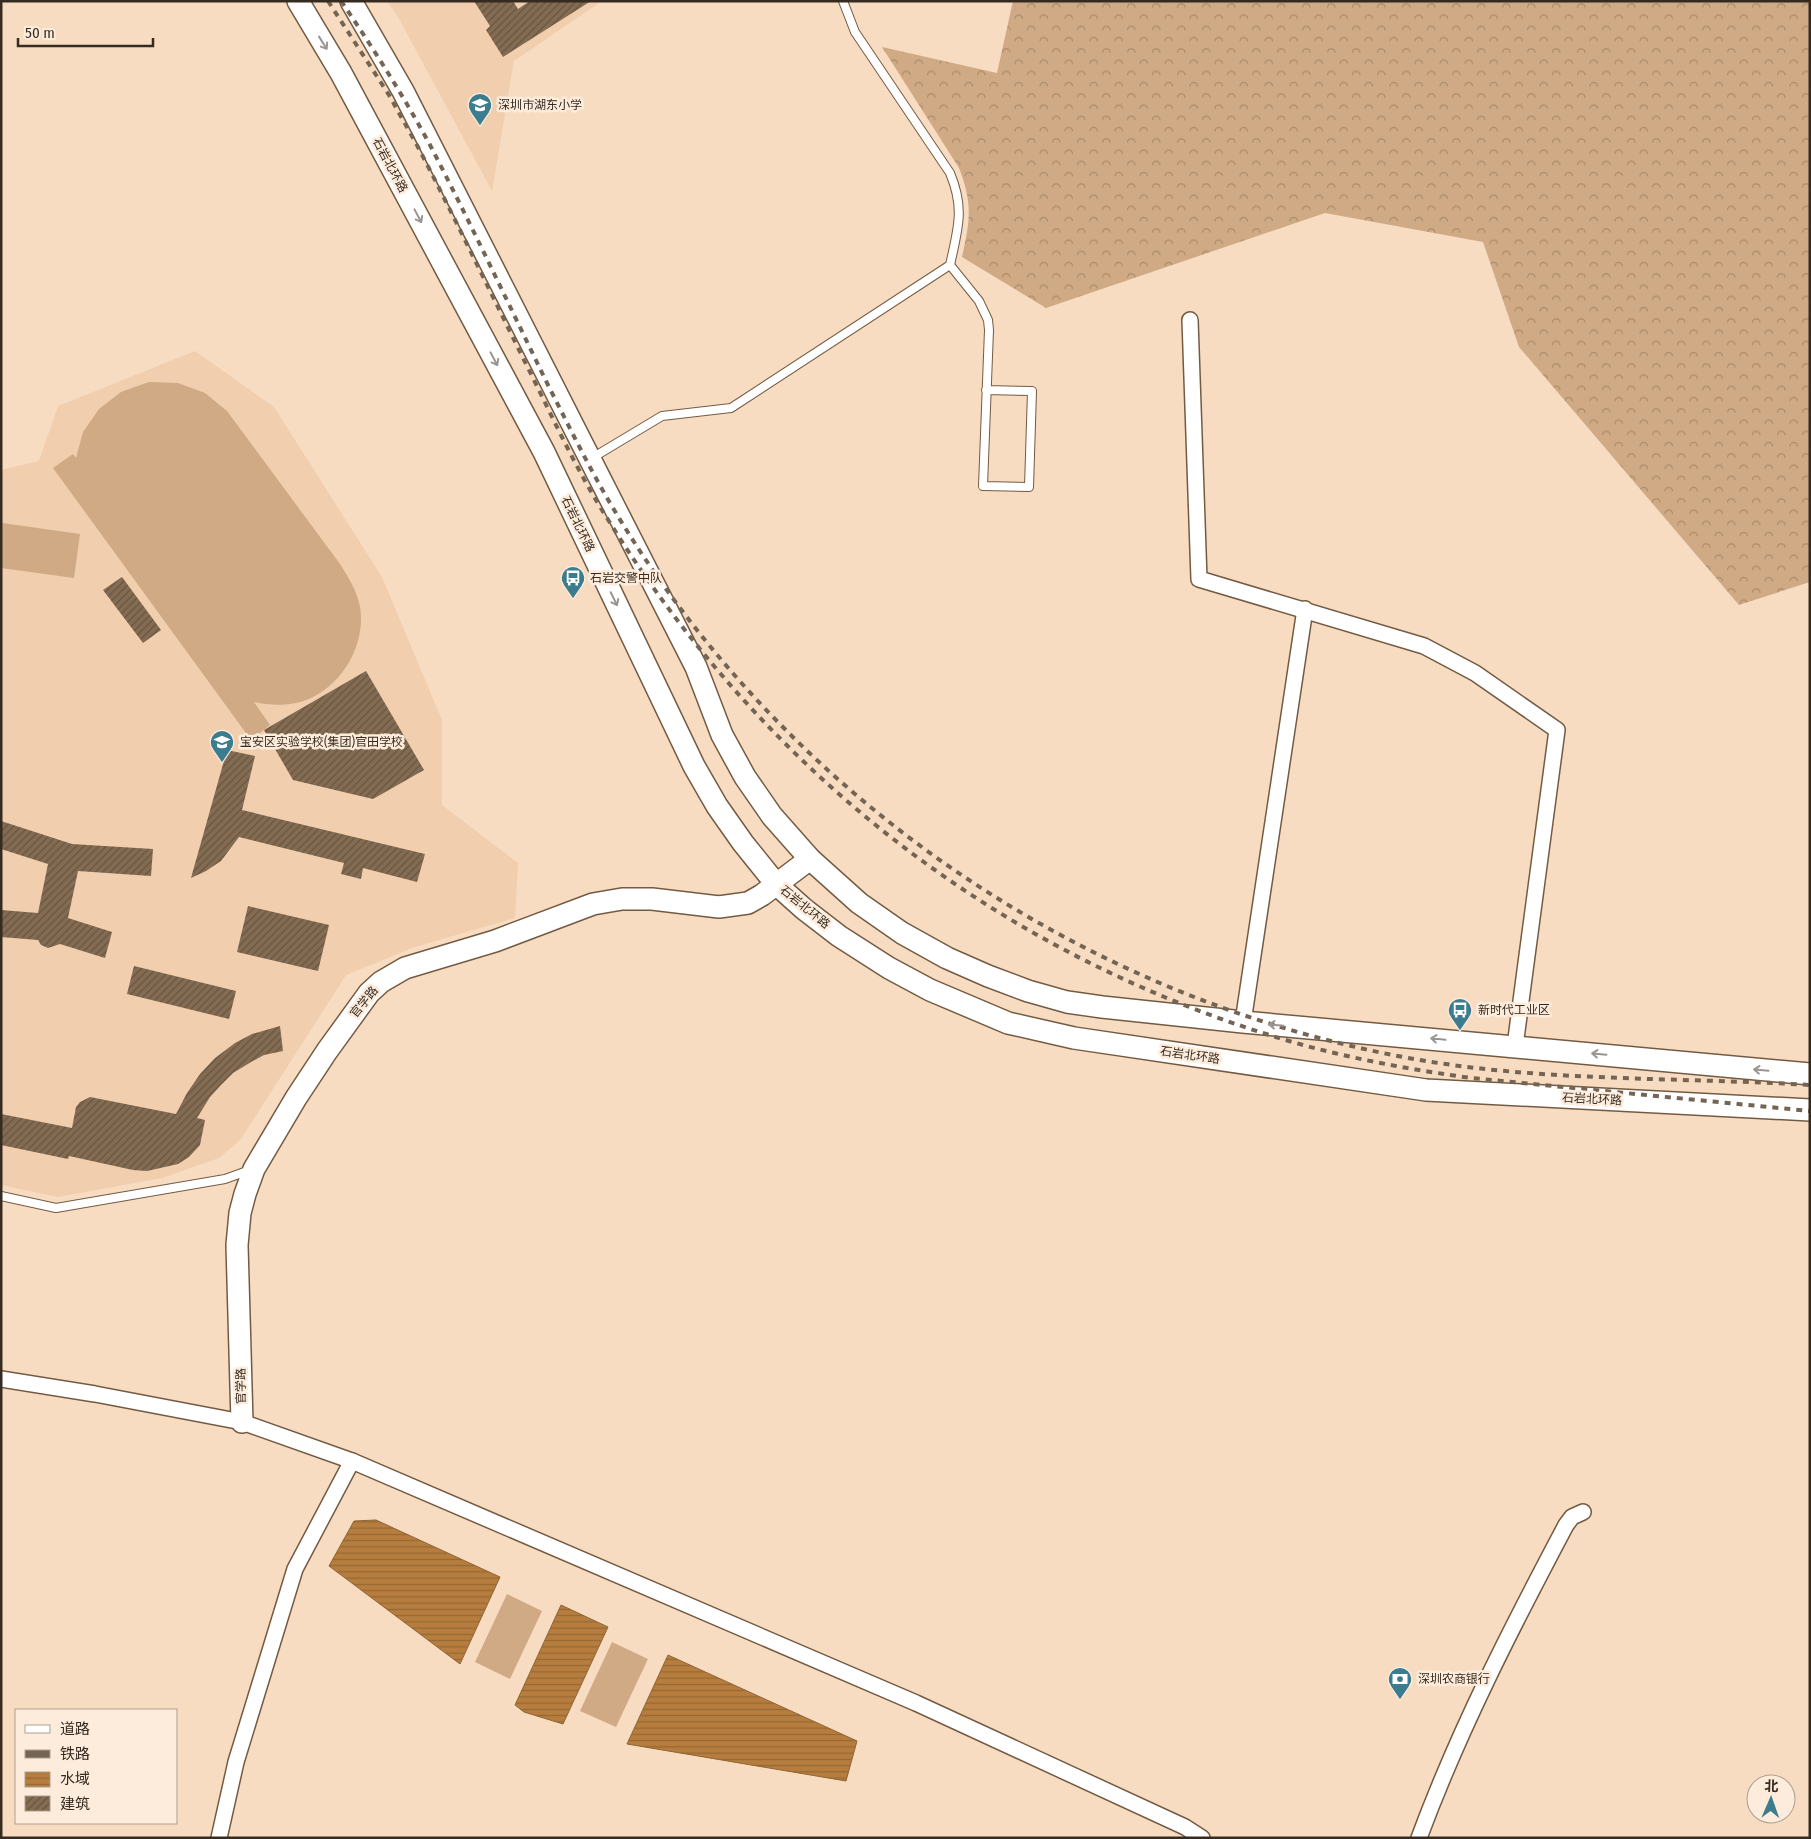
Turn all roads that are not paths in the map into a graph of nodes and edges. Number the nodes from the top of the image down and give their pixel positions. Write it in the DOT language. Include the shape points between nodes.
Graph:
graph roads {
  1 [pos="298,1"];
  2 [pos="351,1"];
  3 [pos="843,1"];
  4 [pos="950,265"];
  5 [pos="1190,320"];
  6 [pos="986,390"];
  7 [pos="590,459"];
  8 [pos="1305,609"];
  9 [pos="810,859"];
  10 [pos="776,884"];
  11 [pos="1243,1022"];
  12 [pos="1515,1046"];
  13 [pos="1810,1074"];
  14 [pos="1810,1110"];
  15 [pos="254,1169"];
  16 [pos="1,1196"];
  17 [pos="1,1379"];
  18 [pos="242,1422"];
  19 [pos="352,1462"];
  20 [pos="1583,1512"];
  21 [pos="219,1838"];
  22 [pos="1202,1838"];
  23 [pos="1419,1838"];
  1 -- 10 [label="main road, 石岩北环路, one-way" via="341,73 544,452 694,766 717,806"];
  2 -- 7 [label="main road" via="403,90"];
  3 -- 4 [label="lane" via="855,32 950,173 957,189 959,223"];
  4 -- 6 [label="lane" via="979,301 988,320"];
  4 -- 7 [label="lane" via="731,408 662,416"];
  5 -- 8 [label="street" via="1199,579"];
  6 -- 6 [label="lane" via="1032,391 1029,487 983,486"];
  7 -- 9 [label="main road" via="696,667 722,735 745,777 772,816"];
  8 -- 11 [label="street"];
  8 -- 12 [label="street" via="1424,646 1475,673 1557,730"];
  9 -- 10 [label="main road, 官学路"];
  9 -- 11 [label="main road" via="859,903 902,933 988,976 1067,1002"];
  10 -- 14 [label="main road, 石岩北环路" via="839,936 911,980 1008,1023 1065,1036 1426,1090"];
  10 -- 15 [label="main road, 官学路" via="748,903 735,906 652,899 622,899 593,904 495,941 418,963 393,974 369,993 327,1051"];
  12 -- 11 [label="main road, one-way"];
  13 -- 12 [label="main road, one-way"];
  15 -- 16 [label="lane" via="225,1179 56,1208"];
  15 -- 18 [label="main road, 官学路" via="240,1213 237,1246"];
  17 -- 18 [label="street"];
  18 -- 19 [label="street"];
  19 -- 21 [label="street" via="295,1569 236,1762"];
  19 -- 22 [label="street" via="916,1703 1185,1827"];
  20 -- 23 [label="street" via="1566,1525 1497,1659"];
}
